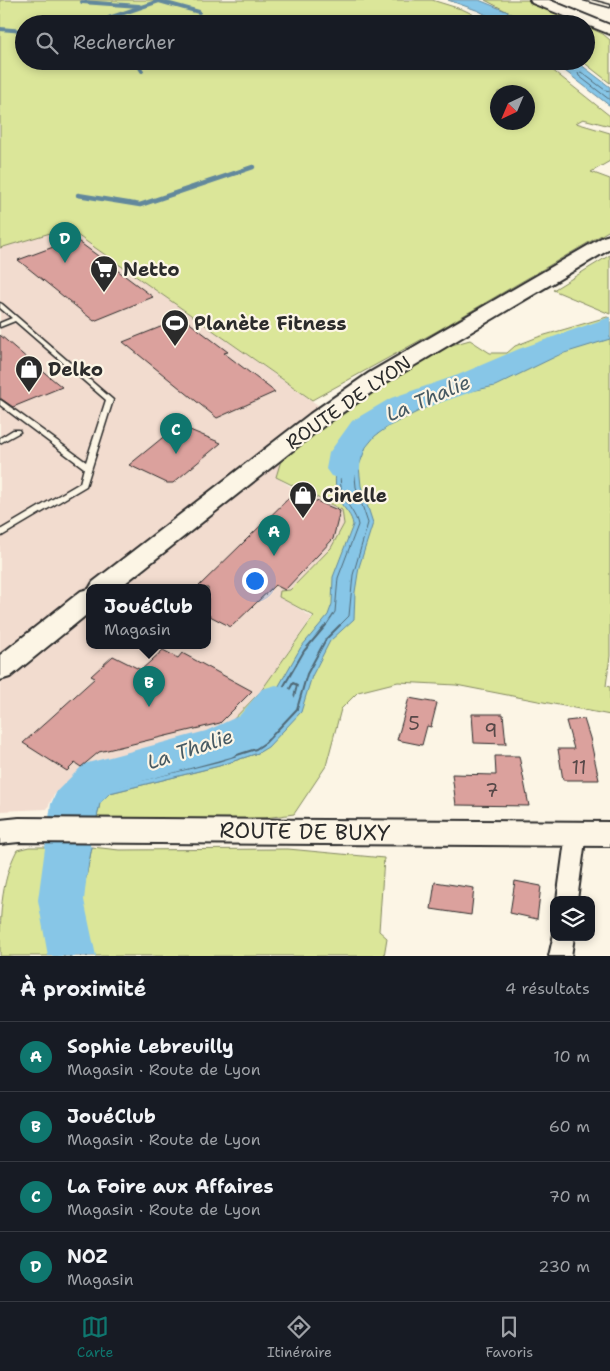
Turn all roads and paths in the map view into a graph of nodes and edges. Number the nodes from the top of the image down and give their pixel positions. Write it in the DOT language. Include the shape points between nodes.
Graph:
graph roads {
  1 [pos="537,0"];
  2 [pos="545,0"];
  3 [pos="560,0"];
  4 [pos="586,0"];
  5 [pos="610,6"];
  6 [pos="610,12"];
  7 [pos="574,15"];
  8 [pos="610,19"];
  9 [pos="595,24"];
  10 [pos="610,30"];
  11 [pos="610,241"];
  12 [pos="0,305"];
  13 [pos="16,319"];
  14 [pos="0,325"];
  15 [pos="0,402"];
  16 [pos="16,432"];
  17 [pos="0,441"];
  18 [pos="88,467"];
  19 [pos="0,534"];
  20 [pos="107,584"];
  21 [pos="86,601"];
  22 [pos="4,662"];
  23 [pos="10,831"];
  24 [pos="576,834"];
  25 [pos="610,834"];
  26 [pos="568,896"];
  27 [pos="562,941"];
  28 [pos="560,956"];
  1 -- 7 [label="main road"];
  2 -- 8 [label="main road"];
  3 -- 6 [label="main road"];
  4 -- 5 [label="lane"];
  9 -- 10 [label="main road"];
  11 -- 20 [label="main road, ROUTE DE LYON" via="370,383 318,419"];
  12 -- 13 [label="lane"];
  13 -- 14 [label="lane"];
  13 -- 18 [label="lane" via="110,400"];
  15 -- 18 [label="lane"];
  16 -- 17 [label="lane"];
  18 -- 19 [label="lane" via="83,484"];
  21 -- 22 [label="main road"];
  23 -- 24 [label="main road, ROUTE DE BUXY"];
  24 -- 25 [label="main road, ROUTE DE BUXY"];
  24 -- 26 [label="street"];
  27 -- 28 [label="street"];
}
